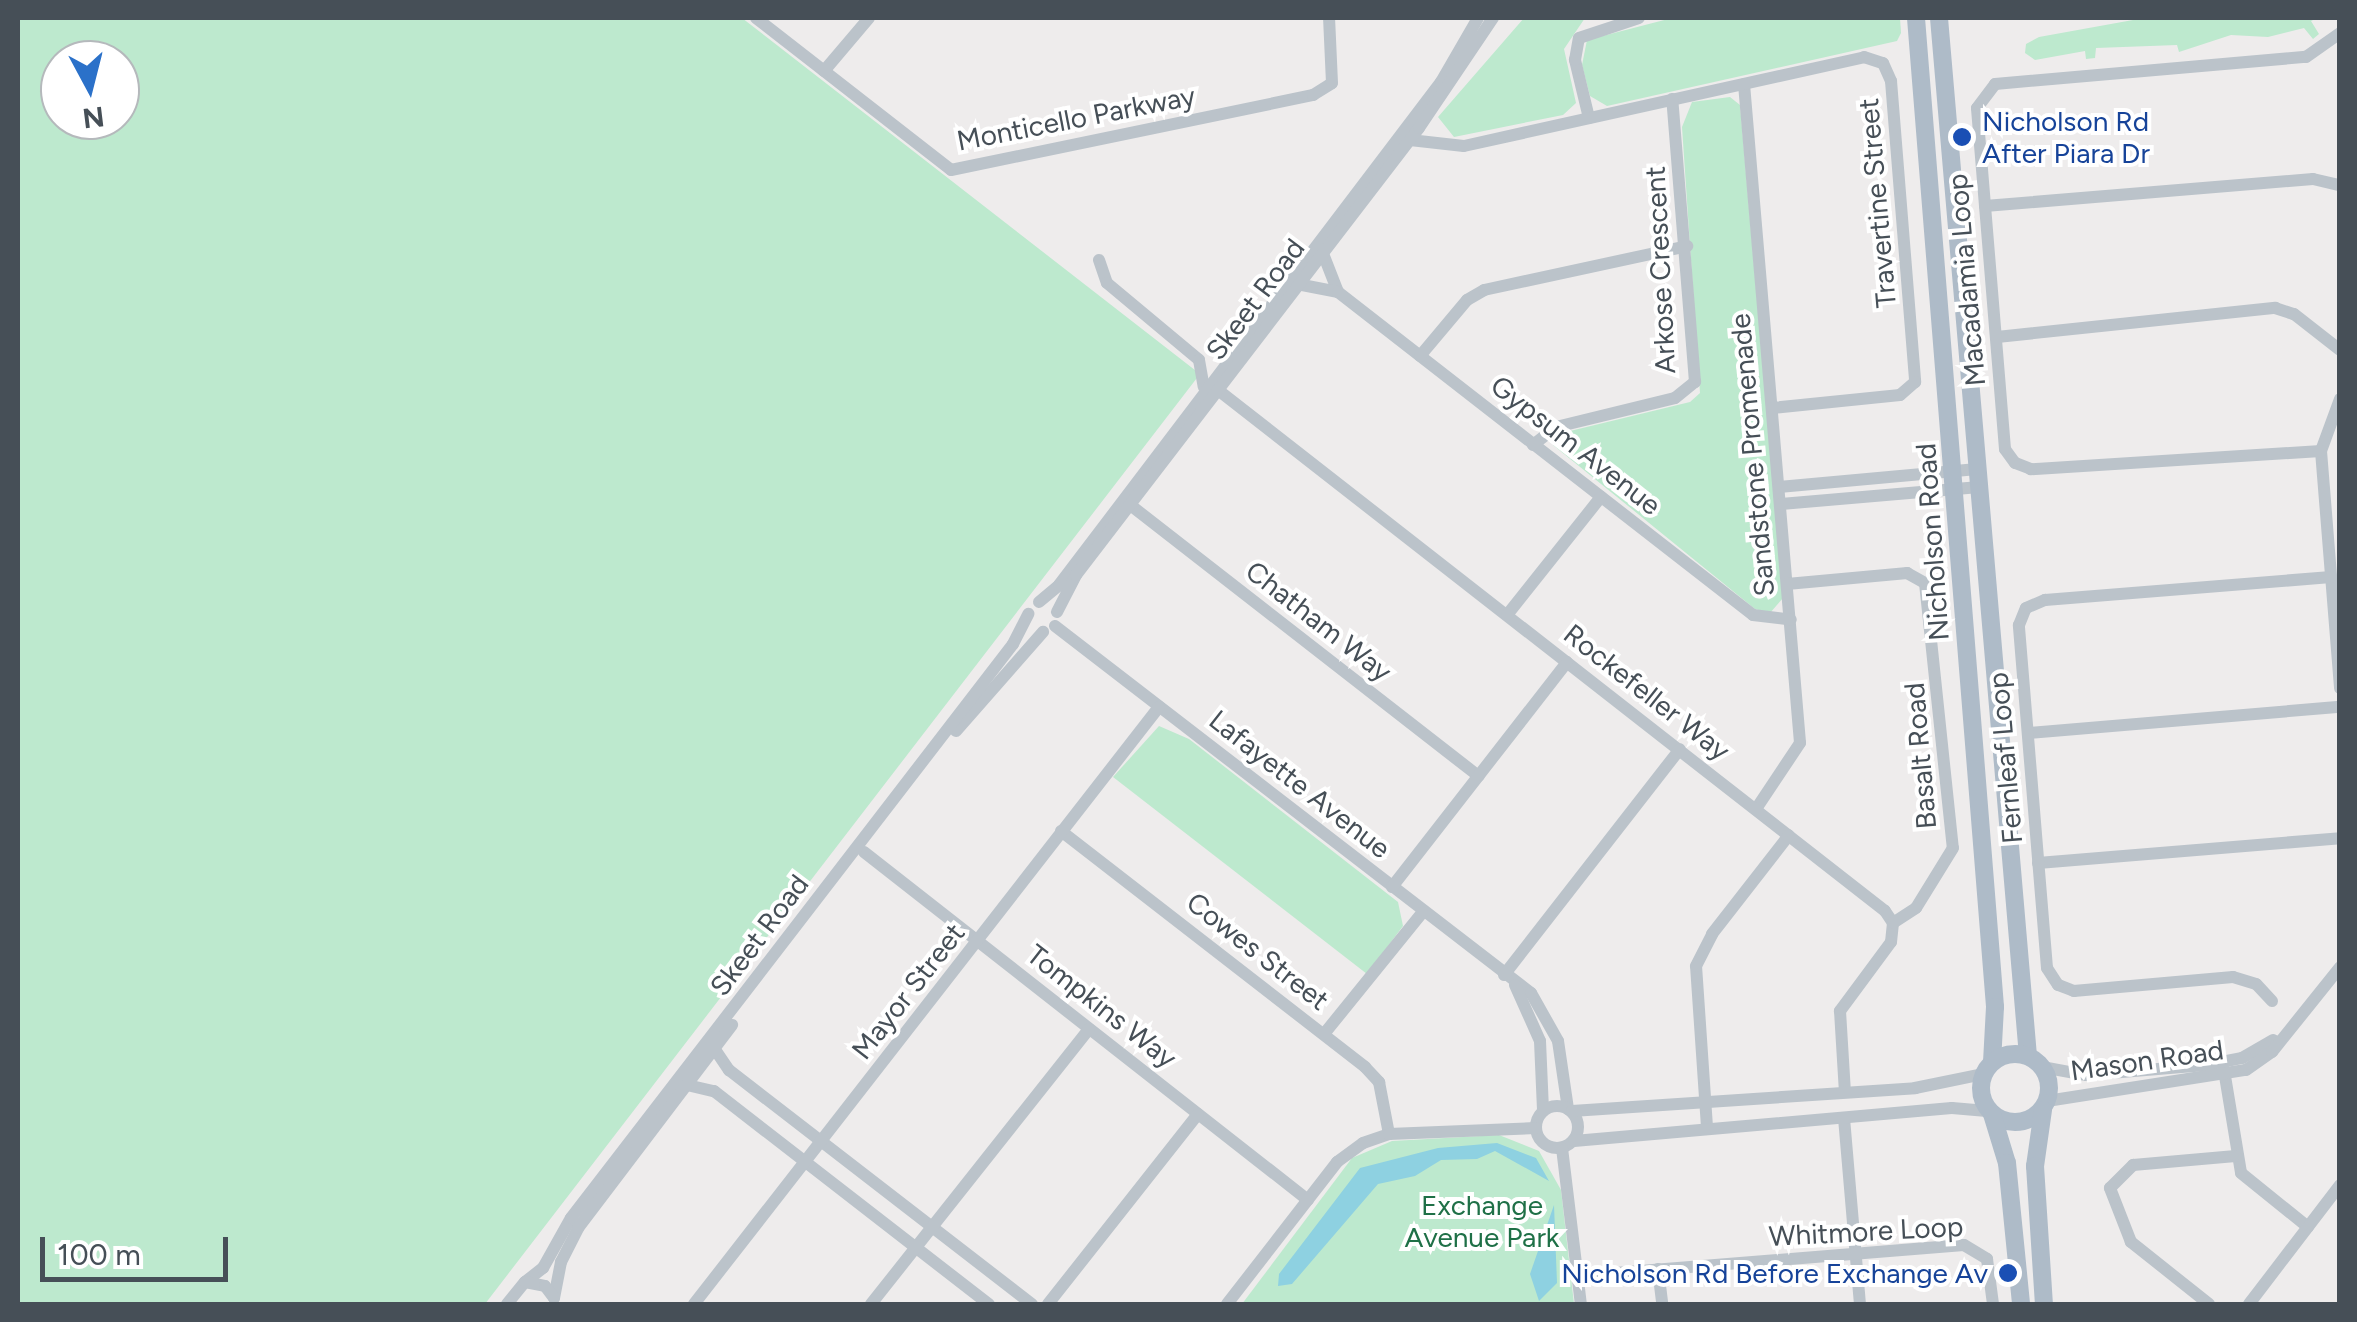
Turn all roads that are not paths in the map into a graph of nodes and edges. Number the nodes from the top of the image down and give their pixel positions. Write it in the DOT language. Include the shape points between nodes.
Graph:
graph roads {
  1 [pos="756,18"];
  2 [pos="870,18"];
  3 [pos="1329,18"];
  4 [pos="1478,18"];
  5 [pos="1493,18"];
  6 [pos="1638,18"];
  7 [pos="1916,18"];
  8 [pos="1938,18"];
  9 [pos="2340,33"];
  10 [pos="824,71"];
  11 [pos="1744,84"];
  12 [pos="1672,99"];
  13 [pos="1430,113"];
  14 [pos="1589,118"];
  15 [pos="1410,140"];
  16 [pos="1464,146"];
  17 [pos="2340,185"];
  18 [pos="1986,206"];
  19 [pos="1687,246"];
  20 [pos="1322,251"];
  21 [pos="1099,260"];
  22 [pos="1298,284"];
  23 [pos="1338,292"];
  24 [pos="1996,336"];
  25 [pos="1181,343"];
  26 [pos="2340,350"];
  27 [pos="1420,356"];
  28 [pos="1227,357"];
  29 [pos="1211,388"];
  30 [pos="2340,399"];
  31 [pos="1773,408"];
  32 [pos="1534,444"];
  33 [pos="2321,450"];
  34 [pos="1978,478"];
  35 [pos="1955,479"];
  36 [pos="1780,487"];
  37 [pos="1601,497"];
  38 [pos="1129,504"];
  39 [pos="1781,504"];
  40 [pos="2330,577"];
  41 [pos="1788,584"];
  42 [pos="1039,602"];
  43 [pos="1028,614"];
  44 [pos="1508,615"];
  45 [pos="1791,620"];
  46 [pos="1052,623"];
  47 [pos="1567,662"];
  48 [pos="2340,688"];
  49 [pos="1159,707"];
  50 [pos="2340,707"];
  51 [pos="2028,732"];
  52 [pos="1680,749"];
  53 [pos="1479,776"];
  54 [pos="1756,809"];
  55 [pos="1061,831"];
  56 [pos="1789,835"];
  57 [pos="2340,838"];
  58 [pos="864,852"];
  59 [pos="2038,863"];
  60 [pos="1392,888"];
  61 [pos="1422,913"];
  62 [pos="1893,924"];
  63 [pos="979,941"];
  64 [pos="2340,967"];
  65 [pos="1509,978"];
  66 [pos="2272,1001"];
  67 [pos="2293,1024"];
  68 [pos="1089,1030"];
  69 [pos="1324,1034"];
  70 [pos="714,1048"];
  71 [pos="2035,1061"];
  72 [pos="2222,1062"];
  73 [pos="1988,1068"];
  74 [pos="2226,1077"];
  75 [pos="686,1085"];
  76 [pos="1845,1092"];
  77 [pos="1706,1104"];
  78 [pos="2045,1106"];
  79 [pos="1570,1110"];
  80 [pos="1543,1111"];
  81 [pos="1991,1112"];
  82 [pos="1198,1114"];
  83 [pos="1844,1118"];
  84 [pos="1707,1127"];
  85 [pos="1536,1128"];
  86 [pos="1389,1134"];
  87 [pos="821,1141"];
  88 [pos="1568,1144"];
  89 [pos="2236,1156"];
  90 [pos="805,1163"];
  91 [pos="2340,1185"];
  92 [pos="1308,1200"];
  93 [pos="2308,1227"];
  94 [pos="932,1228"];
  95 [pos="916,1248"];
  96 [pos="1856,1253"];
  97 [pos="1658,1269"];
  98 [pos="1578,1276"];
  99 [pos="525,1282"];
  100 [pos="555,1302"];
  101 [pos="507,1304"];
  102 [pos="694,1304"];
  103 [pos="872,1304"];
  104 [pos="989,1304"];
  105 [pos="1032,1304"];
  106 [pos="1048,1304"];
  107 [pos="1227,1304"];
  108 [pos="1580,1304"];
  109 [pos="1662,1304"];
  110 [pos="1860,1304"];
  111 [pos="1993,1304"];
  112 [pos="2021,1304"];
  113 [pos="2044,1304"];
  114 [pos="2209,1304"];
  115 [pos="2249,1304"];
  1 -- 10 [label="street, Monticello Parkway"];
  2 -- 10 [label="street"];
  3 -- 10 [label="street, Monticello Parkway" via="1332,83 1313,95 952,170"];
  4 -- 28 [label="street, Skeet Road" via="1440,82"];
  5 -- 13 [label="street, Skeet Road"];
  6 -- 14 [label="street" via="1579,38 1575,60"];
  7 -- 35 [label="main road, Nicholson Road"];
  8 -- 34 [label="main road, Nicholson Road"];
  9 -- 18 [label="street, Macadamia Loop" via="2306,57 1988,87 1977,108"];
  11 -- 12 [label="street, Travertine Street"];
  11 -- 31 [label="street, Sandstone Promenade"];
  11 -- 31 [label="street, Travertine Street" via="1864,57 1882,63 1892,81 1915,382 1900,396"];
  12 -- 14 [label="street, Travertine Street"];
  12 -- 19 [label="street, Arkose Crescent"];
  13 -- 15 [label="street, Skeet Road"];
  13 -- 16 [label="street" via="1437,132"];
  14 -- 16 [label="street, Travertine Street"];
  15 -- 16 [label="street, Travertine Street"];
  15 -- 20 [label="street, Skeet Road"];
  17 -- 18 [label="street" via="2313,178"];
  18 -- 24 [label="street, Macadamia Loop"];
  19 -- 27 [label="street" via="1484,290 1467,300"];
  19 -- 32 [label="street, Arkose Crescent" via="1694,382 1675,398 1556,427"];
  20 -- 22 [label="street, Skeet Road"];
  20 -- 23 [label="street"];
  21 -- 25 [label="street" via="1107,283"];
  22 -- 23 [label="street, Gypsum Avenue"];
  22 -- 29 [label="street, Skeet Road"];
  23 -- 27 [label="street, Gypsum Avenue"];
  24 -- 26 [label="street" via="2274,308 2294,314"];
  24 -- 33 [label="street, Macadamia Loop" via="2005,449 2014,463 2031,470"];
  25 -- 28 [label="street"];
  25 -- 29 [label="street" via="1205,367"];
  27 -- 32 [label="street, Gypsum Avenue"];
  28 -- 29 [label="street, Skeet Road"];
  29 -- 38 [label="street, Skeet Road"];
  29 -- 42 [label="street, Skeet Road"];
  29 -- 44 [label="street, Rockefeller Way"];
  30 -- 33 [label="street"];
  31 -- 36 [label="street, Sandstone Promenade"];
  32 -- 37 [label="street, Gypsum Avenue"];
  33 -- 40 [label="street"];
  34 -- 35 [label="street"];
  34 -- 71 [label="main road, Nicholson Road"];
  35 -- 36 [label="street"];
  35 -- 39 [label="street"];
  35 -- 73 [label="main road, Nicholson Road" via="1995,1007"];
  36 -- 39 [label="street, Sandstone Promenade"];
  37 -- 44 [label="street"];
  37 -- 45 [label="street, Gypsum Avenue" via="1753,615"];
  38 -- 46 [label="street, Skeet Road"];
  38 -- 53 [label="street, Chatham Way"];
  39 -- 41 [label="street, Sandstone Promenade"];
  40 -- 48 [label="street"];
  40 -- 51 [label="street, Fernleaf Loop" via="2044,600 2026,608 2019,626"];
  41 -- 45 [label="street, Sandstone Promenade"];
  41 -- 62 [label="street, Basalt Road" via="1907,573 1925,583 1953,848 1948,867 1916,908"];
  42 -- 43 [label="street, Skeet Road"];
  42 -- 46 [label="street"];
  43 -- 46 [label="street" via="1032,628"];
  43 -- 99 [label="street, Skeet Road" via="1012,644 571,1218 544,1268"];
  44 -- 47 [label="street, Rockefeller Way"];
  45 -- 54 [label="street, Sandstone Promenade" via="1800,744"];
  46 -- 49 [label="street, Lafayette Avenue"];
  46 -- 58 [label="street, Skeet Road" via="1011,661"];
  47 -- 52 [label="street, Rockefeller Way"];
  47 -- 53 [label="street"];
  49 -- 55 [label="street, Mayor Street"];
  49 -- 60 [label="street, Lafayette Avenue"];
  50 -- 51 [label="street"];
  51 -- 59 [label="street, Fernleaf Loop"];
  52 -- 54 [label="street, Rockefeller Way"];
  52 -- 65 [label="street"];
  53 -- 60 [label="street"];
  54 -- 56 [label="street, Rockefeller Way"];
  55 -- 63 [label="street, Mayor Street"];
  55 -- 69 [label="street, Cowes Street"];
  56 -- 62 [label="street, Rockefeller Way" via="1882,908"];
  56 -- 77 [label="street" via="1712,934 1696,966"];
  57 -- 59 [label="street"];
  58 -- 63 [label="street, Tompkins Way"];
  58 -- 70 [label="street, Skeet Road"];
  59 -- 66 [label="street, Fernleaf Loop" via="2047,968 2058,985 2074,991 2232,978 2256,984"];
  60 -- 61 [label="street, Lafayette Avenue"];
  61 -- 65 [label="street, Lafayette Avenue"];
  61 -- 69 [label="street"];
  62 -- 76 [label="street" via="1892,942 1840,1011"];
  63 -- 68 [label="street, Tompkins Way"];
  63 -- 87 [label="street, Mayor Street"];
  64 -- 67 [label="street, Mason Road"];
  65 -- 79 [label="street, Lafayette Avenue" via="1531,993 1554,1028"];
  65 -- 80 [label="street, Lafayette Avenue" via="1540,1041"];
  67 -- 72 [label="street, Mason Road" via="2265,1047"];
  67 -- 74 [label="street, Mason Road" via="2260,1063"];
  68 -- 82 [label="street, Tompkins Way"];
  68 -- 94 [label="street"];
  69 -- 86 [label="street, Cowes Street" via="1379,1082"];
  70 -- 75 [label="street, Skeet Road"];
  70 -- 87 [label="street" via="729,1070"];
  71 -- 72 [label="street, Mason Road" via="2086,1074"];
  71 -- 73 [label="main road" via="2009,1054"];
  71 -- 78 [label="main road, Nicholson Road"];
  72 -- 74 [label="street"];
  73 -- 76 [label="street" via="1940,1085"];
  73 -- 81 [label="main road, Nicholson Road" via="1980,1090"];
  74 -- 78 [label="street, Mason Road"];
  74 -- 89 [label="street"];
  75 -- 90 [label="street" via="712,1089"];
  75 -- 100 [label="street, Skeet Road" via="578,1228 561,1262"];
  76 -- 77 [label="street"];
  77 -- 79 [label="street"];
  77 -- 84 [label="street"];
  78 -- 81 [label="main road" via="2022,1122"];
  78 -- 113 [label="main road, Nicholson Road" via="2035,1166"];
  79 -- 80 [label="street"];
  79 -- 88 [label="street" via="1578,1125"];
  80 -- 85 [label="street"];
  81 -- 83 [label="street" via="1952,1108"];
  81 -- 112 [label="main road, Nicholson Road" via="2009,1175"];
  82 -- 92 [label="street, Tompkins Way"];
  82 -- 106 [label="street"];
  83 -- 84 [label="street"];
  83 -- 96 [label="street"];
  84 -- 88 [label="street"];
  85 -- 86 [label="street"];
  85 -- 88 [label="street" via="1543,1142"];
  86 -- 92 [label="street" via="1347,1154"];
  87 -- 90 [label="street, Mayor Street"];
  87 -- 94 [label="street"];
  88 -- 98 [label="street"];
  89 -- 93 [label="street" via="2249,1183"];
  89 -- 114 [label="street" via="2133,1164 2110,1188 2131,1242"];
  90 -- 95 [label="street"];
  90 -- 102 [label="street, Mayor Street"];
  91 -- 93 [label="street"];
  92 -- 107 [label="street"];
  93 -- 115 [label="street"];
  94 -- 95 [label="street"];
  94 -- 105 [label="street"];
  95 -- 103 [label="street"];
  95 -- 104 [label="street"];
  96 -- 97 [label="street, Whitmore Loop"];
  96 -- 110 [label="street"];
  96 -- 111 [label="street, Whitmore Loop" via="1970,1246 1987,1259"];
  97 -- 98 [label="street, Whitmore Loop"];
  97 -- 109 [label="street"];
  98 -- 108 [label="street"];
  99 -- 100 [label="street" via="540,1283"];
  99 -- 101 [label="street, Skeet Road"];
}
